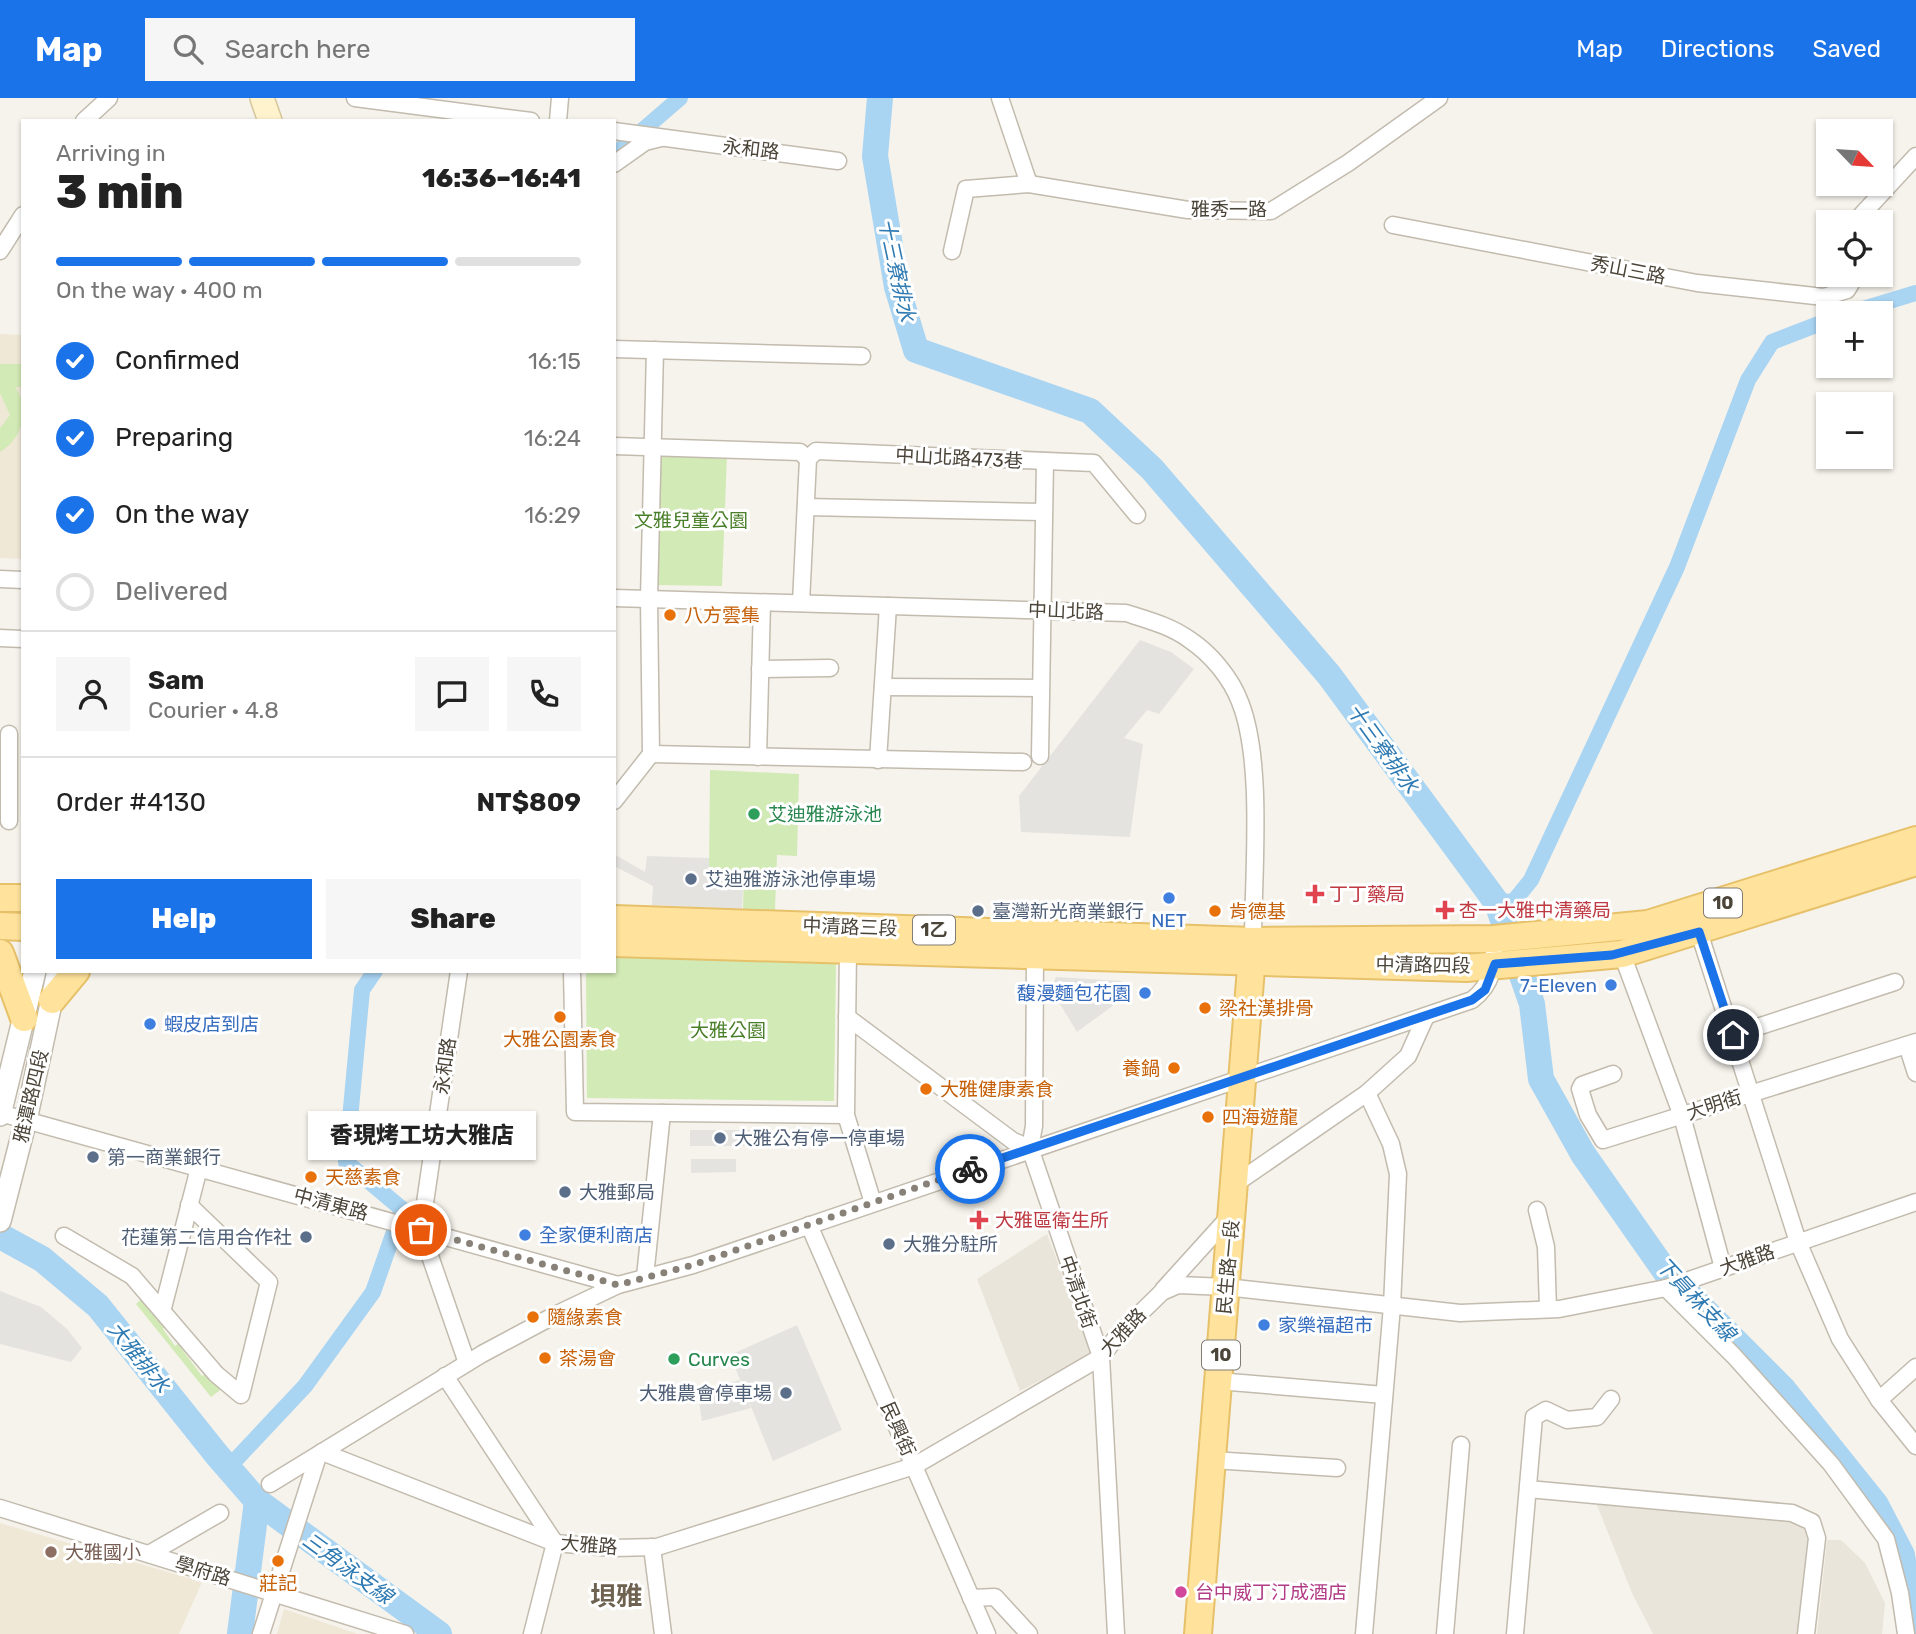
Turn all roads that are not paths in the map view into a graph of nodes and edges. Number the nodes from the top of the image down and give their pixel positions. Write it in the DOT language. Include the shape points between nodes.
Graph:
graph roads {
  1 [pos="262,98"];
  2 [pos="355,98"];
  3 [pos="560,98"];
  4 [pos="1000,98"];
  5 [pos="1439,98"];
  6 [pos="102,100"];
  7 [pos="87,119"];
  8 [pos="269,119"];
  9 [pos="516,119"];
  10 [pos="558,119"];
  11 [pos="620,132"];
  12 [pos="663,138"];
  13 [pos="1916,156"];
  14 [pos="838,161"];
  15 [pos="616,163"];
  16 [pos="1029,184"];
  17 [pos="1866,210"];
  18 [pos="21,218"];
  19 [pos="1392,225"];
  20 [pos="0,251"];
  21 [pos="952,251"];
  22 [pos="1849,287"];
  23 [pos="616,349"];
  24 [pos="655,350"];
  25 [pos="862,356"];
  26 [pos="616,446"];
  27 [pos="654,446"];
  28 [pos="808,459"];
  29 [pos="1045,461"];
  30 [pos="806,507"];
  31 [pos="1043,512"];
  32 [pos="1137,515"];
  33 [pos="0,579"];
  34 [pos="21,580"];
  35 [pos="616,598"];
  36 [pos="649,600"];
  37 [pos="762,603"];
  38 [pos="801,603"];
  39 [pos="888,606"];
  40 [pos="1040,611"];
  41 [pos="0,638"];
  42 [pos="21,639"];
  43 [pos="830,668"];
  44 [pos="760,669"];
  45 [pos="883,687"];
  46 [pos="1040,688"];
  47 [pos="11,734"];
  48 [pos="650,754"];
  49 [pos="1040,756"];
  50 [pos="758,757"];
  51 [pos="877,761"];
  52 [pos="1023,762"];
  53 [pos="616,798"];
  54 [pos="9,821"];
  55 [pos="1916,840"];
  56 [pos="1916,862"];
  57 [pos="0,898"];
  58 [pos="21,898"];
  59 [pos="616,919"];
  60 [pos="0,926"];
  61 [pos="21,927"];
  62 [pos="1699,932"];
  63 [pos="616,943"];
  64 [pos="1504,948"];
  65 [pos="848,949"];
  66 [pos="1252,950"];
  67 [pos="0,953"];
  68 [pos="1035,954"];
  69 [pos="1622,954"];
  70 [pos="35,973"];
  71 [pos="58,973"];
  72 [pos="74,973"];
  73 [pos="459,973"];
  74 [pos="572,973"];
  75 [pos="1895,982"];
  76 [pos="52,1000"];
  77 [pos="1426,1016"];
  78 [pos="847,1017"];
  79 [pos="24,1018"];
  80 [pos="1733,1035"];
  81 [pos="1912,1044"];
  82 [pos="1916,1073"];
  83 [pos="1613,1074"];
  84 [pos="1244,1077"];
  85 [pos="1367,1093"];
  86 [pos="1752,1093"];
  87 [pos="662,1113"];
  88 [pos="0,1114"];
  89 [pos="846,1115"];
  90 [pos="1682,1116"];
  91 [pos="26,1120"];
  92 [pos="1030,1149"];
  93 [pos="199,1168"];
  94 [pos="1235,1184"];
  95 [pos="1916,1202"];
  96 [pos="873,1203"];
  97 [pos="189,1205"];
  98 [pos="1537,1210"];
  99 [pos="1232,1214"];
  100 [pos="1,1219"];
  101 [pos="809,1225"];
  102 [pos="421,1230"];
  103 [pos="64,1236"];
  104 [pos="1798,1242"];
  105 [pos="1723,1268"];
  106 [pos="645,1278"];
  107 [pos="618,1285"];
  108 [pos="1226,1287"];
  109 [pos="1666,1287"];
  110 [pos="1162,1292"];
  111 [pos="1392,1306"];
  112 [pos="163,1308"];
  113 [pos="1548,1309"];
  114 [pos="1101,1357"];
  115 [pos="467,1363"];
  116 [pos="1916,1367"];
  117 [pos="445,1376"];
  118 [pos="1219,1381"];
  119 [pos="1384,1395"];
  120 [pos="1611,1399"];
  121 [pos="1879,1400"];
  122 [pos="1461,1446"];
  123 [pos="1916,1446"];
  124 [pos="320,1454"];
  125 [pos="1212,1461"];
  126 [pos="914,1466"];
  127 [pos="1337,1468"];
  128 [pos="270,1484"];
  129 [pos="1528,1489"];
  130 [pos="0,1508"];
  131 [pos="220,1513"];
  132 [pos="555,1543"];
  133 [pos="652,1547"];
  134 [pos="149,1554"];
  135 [pos="273,1593"];
  136 [pos="971,1598"];
  137 [pos="261,1634"];
  138 [pos="405,1634"];
  139 [pos="532,1634"];
  140 [pos="663,1634"];
  141 [pos="987,1634"];
  142 [pos="1029,1634"];
  143 [pos="1116,1634"];
  144 [pos="1198,1634"];
  145 [pos="1364,1634"];
  146 [pos="1445,1634"];
  147 [pos="1515,1634"];
  148 [pos="1806,1634"];
  149 [pos="1906,1634"];
  1 -- 8 [label="main road"];
  2 -- 9 [label="street"];
  3 -- 10 [label="street"];
  4 -- 16 [label="street"];
  5 -- 16 [label="street, 雅秀一路" via="1271,211 1188,210"];
  6 -- 7 [label="street"];
  11 -- 12 [label="street, 永和路"];
  12 -- 14 [label="street, 永和路"];
  12 -- 15 [label="street" via="645,142"];
  13 -- 17 [label="street"];
  16 -- 21 [label="street, 雅秀一路" via="966,189"];
  18 -- 20 [label="street"];
  19 -- 22 [label="street, 秀山三路" via="1697,284 1824,297"];
  23 -- 24 [label="street"];
  24 -- 25 [label="street"];
  24 -- 27 [label="street"];
  26 -- 27 [label="street"];
  27 -- 28 [label="street" via="800,452"];
  27 -- 36 [label="street"];
  28 -- 29 [label="street, 中山北路473巷" via="816,451"];
  28 -- 30 [label="street"];
  29 -- 31 [label="street"];
  29 -- 32 [label="street, 中山北路473巷" via="1094,463"];
  30 -- 31 [label="street"];
  30 -- 38 [label="street"];
  31 -- 40 [label="street"];
  33 -- 34 [label="street"];
  35 -- 36 [label="street, 中山北路"];
  36 -- 37 [label="street, 中山北路"];
  36 -- 48 [label="street"];
  37 -- 38 [label="street, 中山北路"];
  37 -- 44 [label="street"];
  38 -- 39 [label="street, 中山北路"];
  39 -- 40 [label="street, 中山北路"];
  39 -- 45 [label="street"];
  40 -- 46 [label="street"];
  40 -- 66 [label="street, 中山北路" via="1126,613 1191,640 1220,666 1240,702 1253,761"];
  41 -- 42 [label="street"];
  43 -- 44 [label="street"];
  44 -- 50 [label="street"];
  45 -- 46 [label="street"];
  45 -- 51 [label="street"];
  46 -- 49 [label="street"];
  47 -- 54 [label="street"];
  48 -- 50 [label="street"];
  48 -- 53 [label="street"];
  50 -- 51 [label="street"];
  51 -- 52 [label="street"];
  55 -- 64 [label="main road, 中清路四段 / 10" via="1648,924"];
  56 -- 62 [label="main road, 中清路四段 / 10"];
  57 -- 58 [label="main road"];
  59 -- 66 [label="main road, 中清路三段 / 1乙"];
  60 -- 61 [label="main road"];
  62 -- 69 [label="main road, 中清路四段 / 10"];
  62 -- 80 [label="street"];
  63 -- 65 [label="main road, 中清路三段 / 1乙"];
  64 -- 66 [label="main road, 中清路四段 / 10" via="1466,968"];
  64 -- 69 [label="main road, 中清路四段 / 10" via="1536,961"];
  64 -- 77 [label="street" via="1485,990"];
  65 -- 68 [label="main road, 中清路三段 / 1乙"];
  65 -- 78 [label="street"];
  66 -- 68 [label="main road, 中清路三段 / 1乙"];
  66 -- 84 [label="main road, 民生路一段 / 10"];
  67 -- 79 [label="main road"];
  68 -- 92 [label="street, 中清北街"];
  69 -- 90 [label="street"];
  70 -- 79 [label="street, 雅潭路四段"];
  71 -- 76 [label="street, 雅潭路四段"];
  72 -- 76 [label="main road"];
  73 -- 102 [label="street, 永和路"];
  74 -- 87 [label="street" via="575,1112"];
  75 -- 80 [label="street"];
  76 -- 91 [label="street, 雅潭路四段"];
  77 -- 84 [label="street"];
  77 -- 85 [label="street" via="1408,1056"];
  78 -- 89 [label="street"];
  78 -- 92 [label="street"];
  79 -- 88 [label="street, 雅潭路四段"];
  80 -- 86 [label="street"];
  81 -- 82 [label="street"];
  81 -- 86 [label="street, 大明街"];
  83 -- 90 [label="street, 大明街" via="1582,1084 1580,1089 1603,1140"];
  84 -- 92 [label="street"];
  84 -- 94 [label="main road, 民生路一段 / 10"];
  85 -- 94 [label="street"];
  85 -- 111 [label="street" via="1391,1144 1398,1174"];
  86 -- 90 [label="street, 大明街"];
  86 -- 104 [label="street"];
  87 -- 89 [label="street"];
  87 -- 106 [label="street"];
  88 -- 91 [label="street, 中清東路"];
  89 -- 96 [label="street"];
  90 -- 105 [label="street"];
  91 -- 93 [label="street, 中清東路"];
  91 -- 100 [label="street, 雅潭路四段"];
  92 -- 96 [label="street"];
  92 -- 114 [label="street, 中清北街"];
  93 -- 97 [label="street"];
  93 -- 102 [label="street, 中清東路"];
  94 -- 99 [label="main road, 民生路一段 / 10"];
  95 -- 104 [label="street, 大雅路"];
  96 -- 101 [label="street"];
  97 -- 112 [label="street"];
  97 -- 112 [label="street" via="269,1282 241,1395 216,1374"];
  98 -- 113 [label="street" via="1546,1247"];
  99 -- 108 [label="main road, 民生路一段 / 10"];
  99 -- 110 [label="street"];
  101 -- 106 [label="street"];
  101 -- 126 [label="street, 民興街"];
  102 -- 107 [label="street, 中清東路"];
  102 -- 115 [label="street, 永和路"];
  103 -- 112 [label="street" via="132,1276"];
  104 -- 105 [label="street, 大雅路"];
  104 -- 121 [label="street" via="1840,1339"];
  105 -- 109 [label="street, 大雅路"];
  106 -- 107 [label="street"];
  107 -- 115 [label="street"];
  108 -- 110 [label="street, 大雅路" via="1178,1285"];
  108 -- 111 [label="street, 大雅路"];
  108 -- 118 [label="main road, 民生路一段 / 10"];
  109 -- 113 [label="street, 大雅路"];
  109 -- 149 [label="street" via="1831,1464 1886,1539"];
  110 -- 114 [label="street, 大雅路"];
  111 -- 113 [label="street, 大雅路" via="1460,1313"];
  111 -- 119 [label="street"];
  114 -- 126 [label="street, 大雅路"];
  114 -- 143 [label="street, 中清北街"];
  115 -- 117 [label="street"];
  116 -- 121 [label="street"];
  117 -- 124 [label="street"];
  117 -- 132 [label="street"];
  118 -- 119 [label="street"];
  118 -- 125 [label="main road, 民生路一段 / 10"];
  119 -- 145 [label="street"];
  120 -- 129 [label="street" via="1597,1418 1567,1420 1546,1410 1534,1417"];
  121 -- 123 [label="street"];
  122 -- 146 [label="street"];
  124 -- 128 [label="street"];
  124 -- 132 [label="street, 大雅路"];
  124 -- 135 [label="street"];
  125 -- 127 [label="street"];
  125 -- 144 [label="main road, 民生路一段 / 10"];
  126 -- 133 [label="street, 大雅路"];
  126 -- 136 [label="street, 民興街"];
  129 -- 147 [label="street"];
  129 -- 148 [label="street" via="1792,1513 1812,1522 1817,1538"];
  130 -- 134 [label="street, 學府路"];
  131 -- 134 [label="street"];
  132 -- 133 [label="street, 大雅路"];
  132 -- 139 [label="street"];
  133 -- 140 [label="street"];
  134 -- 135 [label="street, 學府路"];
  135 -- 137 [label="street"];
  135 -- 138 [label="street, 學府路"];
  136 -- 141 [label="street, 民興街"];
  136 -- 142 [label="street" via="995,1597"];
}
